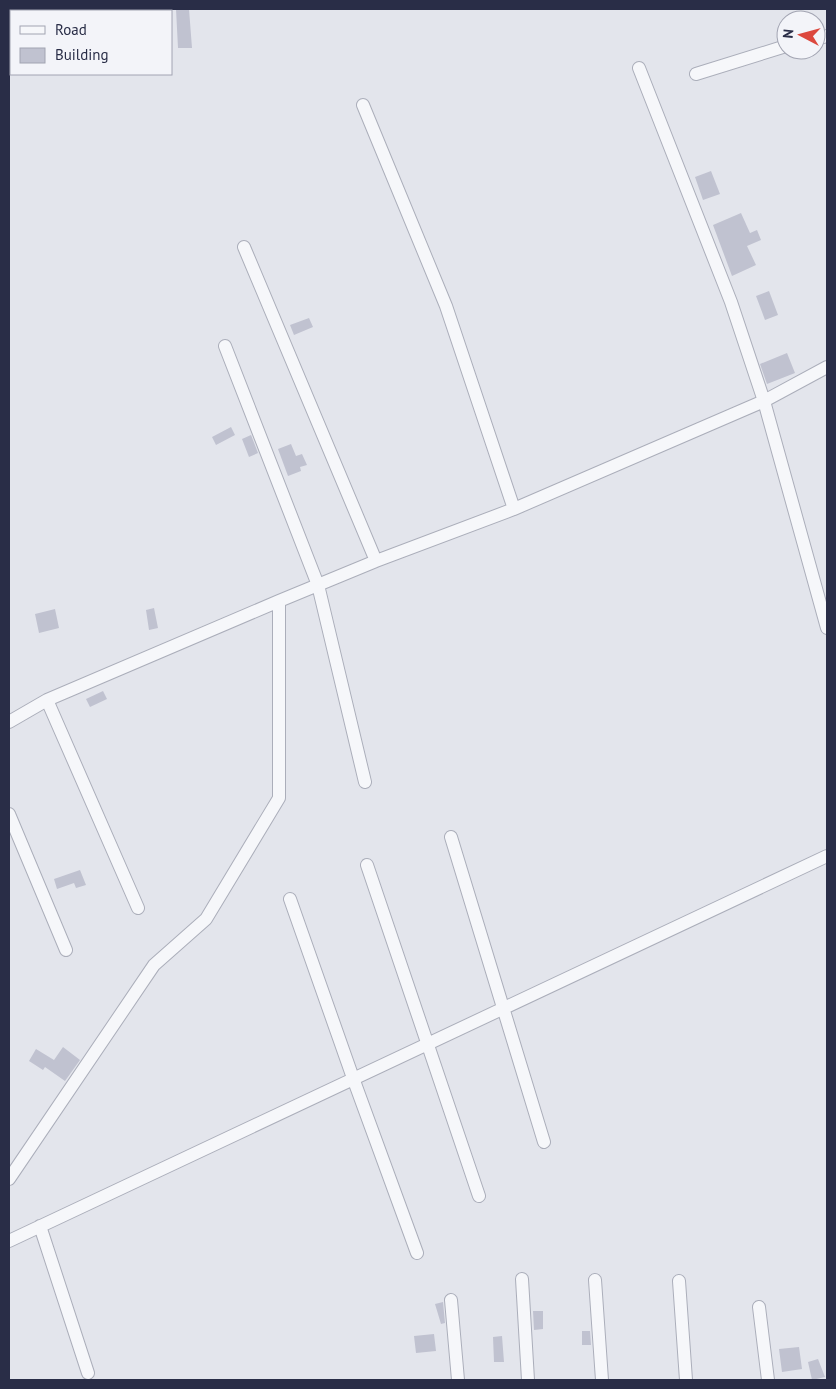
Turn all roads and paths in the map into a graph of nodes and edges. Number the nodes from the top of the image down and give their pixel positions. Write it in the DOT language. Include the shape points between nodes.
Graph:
graph roads {
  1 [pos="776,49"];
  2 [pos="639,68"];
  3 [pos="696,74"];
  4 [pos="363,105"];
  5 [pos="244,247"];
  6 [pos="225,346"];
  7 [pos="827,367"];
  8 [pos="764,401"];
  9 [pos="514,509"];
  10 [pos="376,561"];
  11 [pos="318,585"];
  12 [pos="279,601"];
  13 [pos="827,628"];
  14 [pos="47,700"];
  15 [pos="9,722"];
  16 [pos="365,782"];
  17 [pos="9,814"];
  18 [pos="451,837"];
  19 [pos="827,856"];
  20 [pos="367,865"];
  21 [pos="290,899"];
  22 [pos="138,908"];
  23 [pos="66,950"];
  24 [pos="502,1008"];
  25 [pos="428,1043"];
  26 [pos="353,1078"];
  27 [pos="544,1142"];
  28 [pos="9,1179"];
  29 [pos="479,1196"];
  30 [pos="40,1226"];
  31 [pos="9,1240"];
  32 [pos="417,1253"];
  33 [pos="522,1279"];
  34 [pos="595,1280"];
  35 [pos="679,1281"];
  36 [pos="452,1300"];
  37 [pos="759,1307"];
  38 [pos="88,1372"];
  39 [pos="458,1380"];
  40 [pos="528,1380"];
  41 [pos="602,1380"];
  42 [pos="686,1380"];
  43 [pos="768,1380"];
  1 -- 3 [label="street"];
  2 -- 8 [label="street" via="731,302"];
  4 -- 9 [label="street" via="446,306"];
  5 -- 10 [label="street"];
  6 -- 11 [label="street"];
  7 -- 8 [label="street"];
  8 -- 9 [label="street"];
  8 -- 13 [label="street"];
  9 -- 10 [label="street"];
  10 -- 11 [label="street"];
  11 -- 12 [label="street"];
  11 -- 16 [label="street"];
  12 -- 14 [label="street"];
  12 -- 28 [label="street" via="279,798 206,919 154,965"];
  14 -- 15 [label="street"];
  14 -- 22 [label="street"];
  17 -- 23 [label="street"];
  18 -- 24 [label="street"];
  19 -- 24 [label="street"];
  20 -- 25 [label="street"];
  21 -- 26 [label="street"];
  24 -- 25 [label="street"];
  24 -- 27 [label="street"];
  25 -- 26 [label="street"];
  25 -- 29 [label="street"];
  26 -- 30 [label="street"];
  26 -- 32 [label="street"];
  30 -- 31 [label="street"];
  30 -- 38 [label="street"];
  33 -- 40 [label="street"];
  34 -- 41 [label="street"];
  35 -- 42 [label="street"];
  36 -- 39 [label="street"];
  37 -- 43 [label="street"];
}
